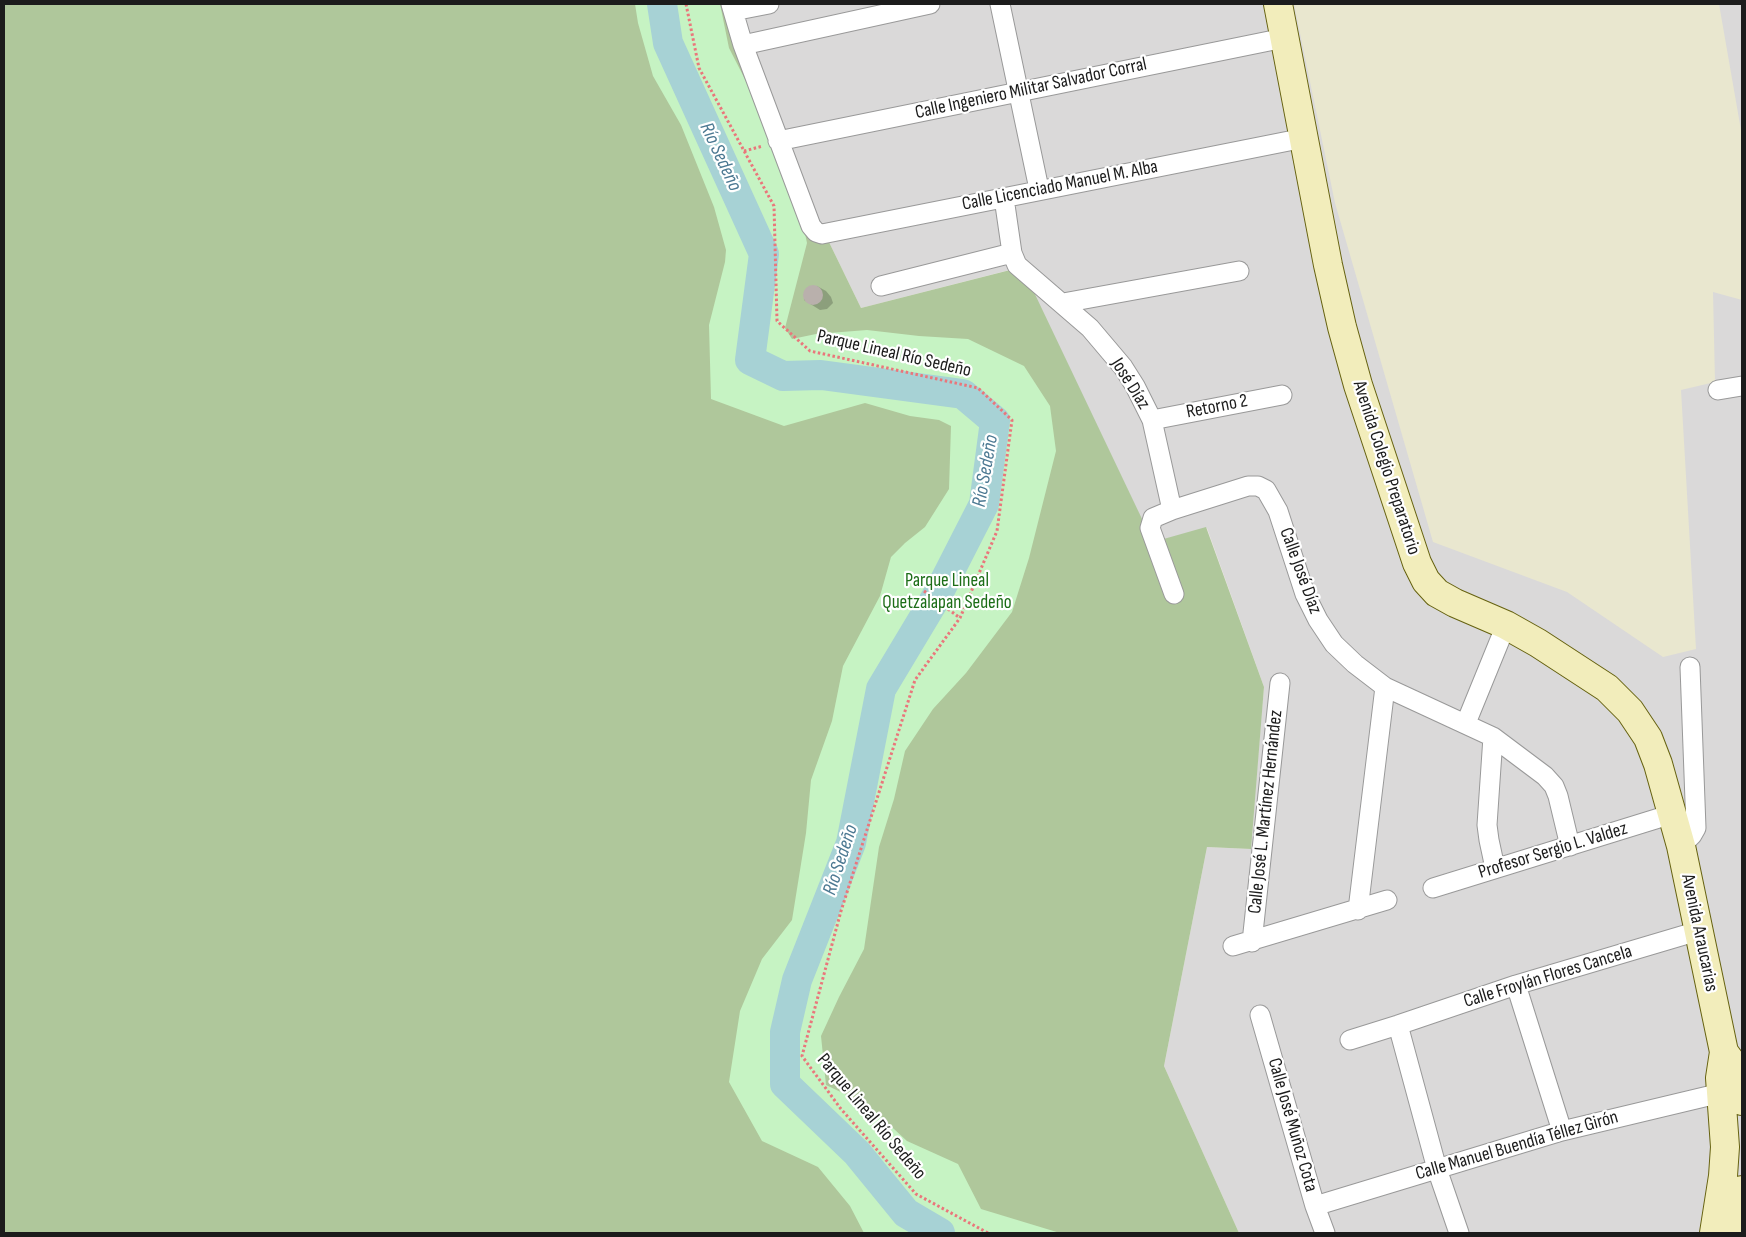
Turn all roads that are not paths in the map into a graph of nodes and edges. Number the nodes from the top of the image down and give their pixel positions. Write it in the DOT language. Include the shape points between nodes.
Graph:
graph roads {
  1 [pos="768,4"];
  2 [pos="930,4"];
  3 [pos="1000,4"];
  4 [pos="1278,4"];
  5 [pos="732,7"];
  6 [pos="1284,38"];
  7 [pos="743,45"];
  8 [pos="1018,92"];
  9 [pos="1304,138"];
  10 [pos="778,141"];
  11 [pos="1039,190"];
  12 [pos="1004,198"];
  13 [pos="1012,253"];
  14 [pos="1239,271"];
  15 [pos="881,286"];
  16 [pos="1063,303"];
  17 [pos="1742,386"];
  18 [pos="1718,390"];
  19 [pos="1282,395"];
  20 [pos="1152,420"];
  21 [pos="1172,510"];
  22 [pos="1174,594"];
  23 [pos="1506,625"];
  24 [pos="1690,667"];
  25 [pos="1280,683"];
  26 [pos="1386,687"];
  27 [pos="1466,723"];
  28 [pos="1494,737"];
  29 [pos="1672,814"];
  30 [pos="1570,846"];
  31 [pos="1681,846"];
  32 [pos="1495,868"];
  33 [pos="1433,888"];
  34 [pos="1387,900"];
  35 [pos="1358,910"];
  36 [pos="1698,931"];
  37 [pos="1252,942"];
  38 [pos="1233,946"];
  39 [pos="1516,986"];
  40 [pos="1260,1015"];
  41 [pos="1398,1025"];
  42 [pos="1350,1040"];
  43 [pos="1733,1050"];
  44 [pos="1732,1097"];
  45 [pos="1562,1131"];
  46 [pos="1733,1164"];
  47 [pos="1437,1169"];
  48 [pos="1742,1190"];
  49 [pos="1315,1206"];
  50 [pos="1325,1233"];
  51 [pos="1459,1233"];
  52 [pos="1714,1233"];
  53 [pos="1736,1233"];
  1 -- 5 [label="street"];
  2 -- 7 [label="street"];
  3 -- 8 [label="street"];
  4 -- 6 [label="street, Avenida Colegio Preparatorio"];
  5 -- 7 [label="street"];
  6 -- 8 [label="street, Calle Ingeniero Militar Salvador Corral"];
  6 -- 9 [label="street, Avenida Colegio Preparatorio"];
  7 -- 10 [label="street"];
  8 -- 10 [label="street, Calle Ingeniero Militar Salvador Corral"];
  8 -- 11 [label="street"];
  9 -- 11 [label="street, Calle Licenciado Manuel M. Alba"];
  9 -- 23 [label="street, Avenida Colegio Preparatorio" via="1342,327 1358,386 1417,563 1426,581 1437,592"];
  10 -- 12 [label="street, Calle Licenciado Manuel M. Alba" via="811,226 822,234"];
  11 -- 12 [label="street, Calle Licenciado Manuel M. Alba"];
  12 -- 13 [label="street, José Díaz"];
  13 -- 15 [label="street"];
  13 -- 16 [label="street, José Díaz" via="1026,274"];
  14 -- 16 [label="street"];
  16 -- 20 [label="street, José Díaz" via="1090,328 1123,368"];
  17 -- 18 [label="street"];
  19 -- 20 [label="street, Retorno 2"];
  20 -- 21 [label="street, José Díaz"];
  21 -- 22 [label="street" via="1153,518 1150,528"];
  21 -- 26 [label="street, Calle José Díaz" via="1248,486 1266,490 1278,511 1305,594 1318,620 1334,644"];
  23 -- 27 [label="street"];
  23 -- 29 [label="street, Avenida Colegio Preparatorio" via="1607,688 1630,711 1648,738"];
  24 -- 31 [label="street" via="1696,828"];
  25 -- 37 [label="street, Calle José L. Martínez Hernández"];
  26 -- 27 [label="street, Calle José Díaz"];
  26 -- 35 [label="street"];
  27 -- 28 [label="street, Calle José Díaz"];
  28 -- 30 [label="street, Calle José Díaz" via="1554,786"];
  28 -- 32 [label="street" via="1488,825"];
  29 -- 30 [label="street, Profesor Sergio L. Valdez"];
  29 -- 31 [label="street, Avenida Araucarias"];
  30 -- 32 [label="street, Profesor Sergio L. Valdez"];
  31 -- 36 [label="street, Avenida Araucarias"];
  32 -- 33 [label="street, Profesor Sergio L. Valdez"];
  34 -- 35 [label="street"];
  35 -- 37 [label="street"];
  36 -- 39 [label="street, Calle Froylán Flores Cancela"];
  36 -- 43 [label="street, Avenida Araucarias"];
  37 -- 38 [label="street"];
  39 -- 41 [label="street, Calle Froylán Flores Cancela"];
  39 -- 45 [label="street"];
  40 -- 49 [label="street, Calle José Muñoz Cota"];
  41 -- 42 [label="street, Calle Froylán Flores Cancela"];
  41 -- 47 [label="street"];
  43 -- 44 [label="street, Avenida Araucarias" via="1740,1074"];
  44 -- 45 [label="street, Calle Manuel Buendía Téllez Girón"];
  44 -- 46 [label="street, Avenida Araucarias" via="1725,1147"];
  45 -- 47 [label="street, Calle Manuel Buendía Téllez Girón"];
  46 -- 52 [label="street, Avenida Araucarias"];
  47 -- 49 [label="street, Calle Manuel Buendía Téllez Girón"];
  47 -- 51 [label="street"];
  48 -- 53 [label="street"];
  49 -- 50 [label="street, Calle José Muñoz Cota"];
}
